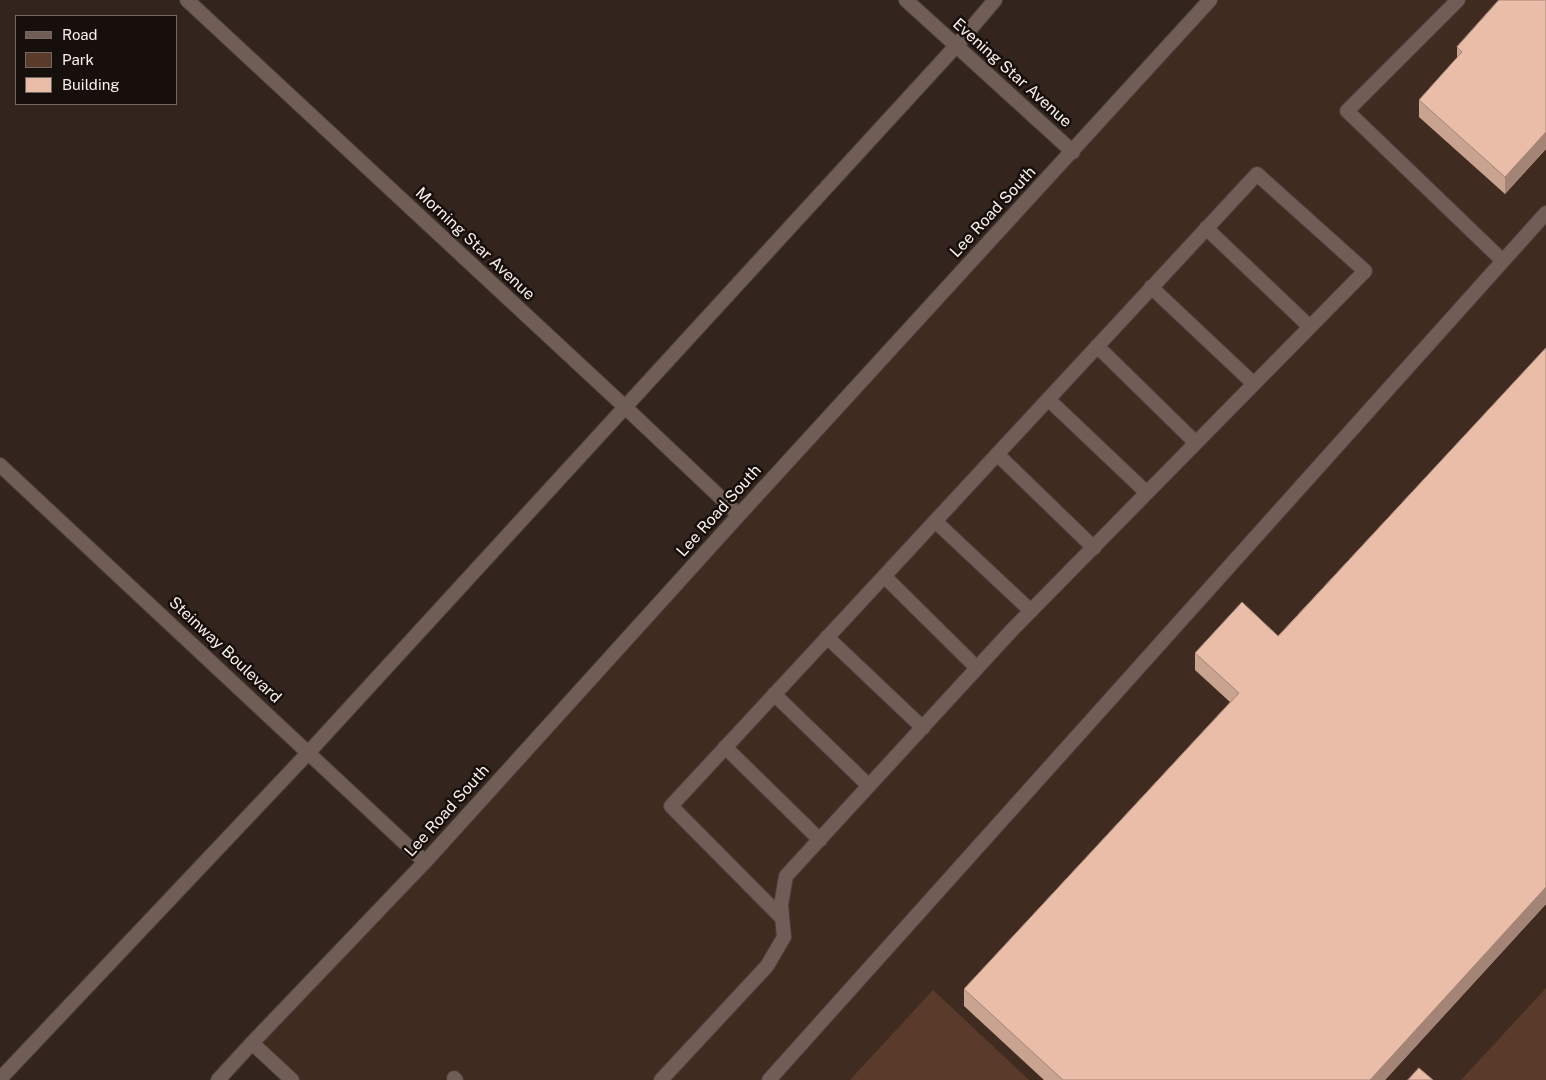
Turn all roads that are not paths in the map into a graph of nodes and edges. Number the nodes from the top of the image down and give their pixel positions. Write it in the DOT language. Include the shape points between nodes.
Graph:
graph roads {
  1 [pos="187,0"];
  2 [pos="906,0"];
  3 [pos="995,0"];
  4 [pos="1210,0"];
  5 [pos="1458,0"];
  6 [pos="956,46"];
  7 [pos="1073,152"];
  8 [pos="1546,213"];
  9 [pos="1206,228"];
  10 [pos="1503,261"];
  11 [pos="1152,287"];
  12 [pos="1310,327"];
  13 [pos="1097,346"];
  14 [pos="1254,384"];
  15 [pos="1048,399"];
  16 [pos="625,407"];
  17 [pos="1196,443"];
  18 [pos="997,454"];
  19 [pos="0,465"];
  20 [pos="1147,493"];
  21 [pos="739,515"];
  22 [pos="935,521"];
  23 [pos="1094,548"];
  24 [pos="884,576"];
  25 [pos="1031,611"];
  26 [pos="827,638"];
  27 [pos="977,668"];
  28 [pos="774,694"];
  29 [pos="923,728"];
  30 [pos="725,747"];
  31 [pos="308,752"];
  32 [pos="869,786"];
  33 [pos="820,840"];
  34 [pos="425,862"];
  35 [pos="782,918"];
  36 [pos="252,1043"];
  37 [pos="0,1079"];
  38 [pos="218,1080"];
  39 [pos="292,1080"];
  40 [pos="661,1080"];
  41 [pos="769,1080"];
  1 -- 16 [label="street, Morning Star Avenue"];
  2 -- 6 [label="street, Evening Star Avenue"];
  3 -- 6 [label="street"];
  4 -- 7 [label="street, Lee Road South"];
  5 -- 10 [label="street" via="1347,111"];
  6 -- 7 [label="street, Evening Star Avenue"];
  6 -- 16 [label="street"];
  7 -- 21 [label="street, Lee Road South"];
  8 -- 10 [label="street"];
  9 -- 11 [label="street"];
  9 -- 12 [label="street"];
  9 -- 12 [label="street" via="1257,174 1365,271"];
  10 -- 41 [label="street"];
  11 -- 13 [label="street"];
  11 -- 14 [label="street"];
  12 -- 14 [label="street"];
  13 -- 15 [label="street"];
  13 -- 17 [label="street"];
  14 -- 17 [label="street"];
  15 -- 18 [label="street"];
  15 -- 20 [label="street"];
  16 -- 21 [label="street, Morning Star Avenue"];
  16 -- 31 [label="street"];
  17 -- 20 [label="street"];
  18 -- 22 [label="street"];
  18 -- 23 [label="street"];
  19 -- 31 [label="street, Steinway Boulevard"];
  20 -- 23 [label="street"];
  21 -- 34 [label="street, Lee Road South"];
  22 -- 24 [label="street"];
  22 -- 25 [label="street"];
  23 -- 25 [label="street"];
  24 -- 26 [label="street"];
  24 -- 27 [label="street"];
  25 -- 27 [label="street"];
  26 -- 28 [label="street"];
  26 -- 29 [label="street"];
  27 -- 29 [label="street"];
  28 -- 30 [label="street"];
  28 -- 32 [label="street"];
  29 -- 32 [label="street"];
  30 -- 33 [label="street"];
  30 -- 35 [label="street" via="671,806"];
  31 -- 34 [label="street, Steinway Boulevard"];
  31 -- 37 [label="street"];
  32 -- 33 [label="street"];
  33 -- 35 [label="street" via="786,876"];
  34 -- 36 [label="street, Lee Road South"];
  35 -- 40 [label="street" via="784,937 767,966"];
  36 -- 38 [label="street, Lee Road South"];
  36 -- 39 [label="street"];
}
